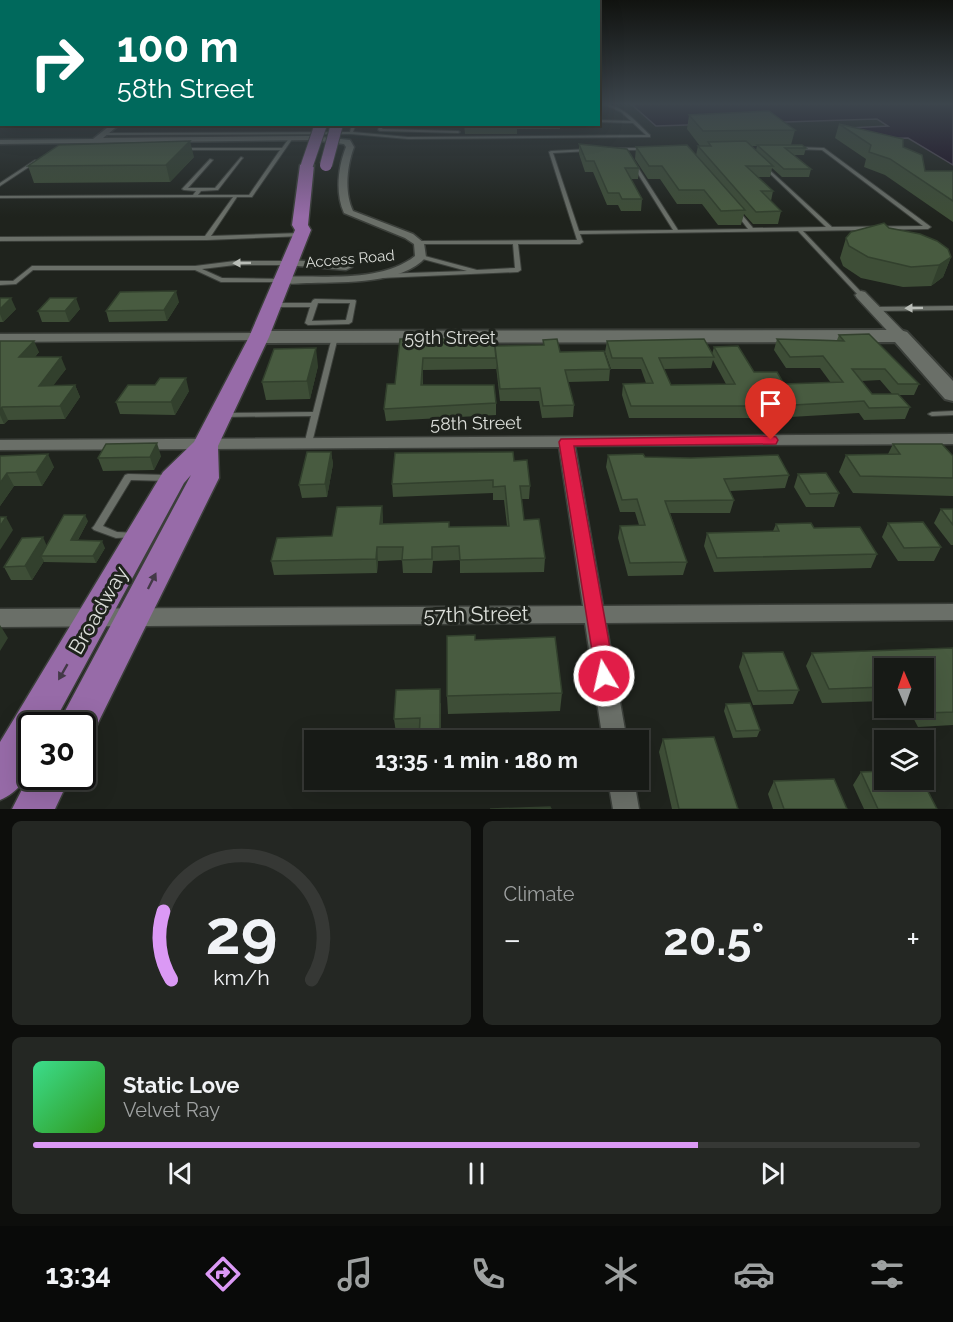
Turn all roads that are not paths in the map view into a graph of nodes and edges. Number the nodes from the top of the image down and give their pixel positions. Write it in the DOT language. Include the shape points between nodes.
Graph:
graph roads {
  1 [pos="0,142"];
  2 [pos="16,142"];
  3 [pos="63,142"];
  4 [pos="287,142"];
  5 [pos="315,142"];
  6 [pos="332,142"];
  7 [pos="346,142"];
  8 [pos="55,147"];
  9 [pos="787,148"];
  10 [pos="176,149"];
  11 [pos="283,149"];
  12 [pos="613,149"];
  13 [pos="624,149"];
  14 [pos="654,149"];
  15 [pos="592,150"];
  16 [pos="46,154"];
  17 [pos="241,158"];
  18 [pos="211,160"];
  19 [pos="762,164"];
  20 [pos="0,185"];
  21 [pos="200,189"];
  22 [pos="194,196"];
  23 [pos="236,196"];
  24 [pos="0,197"];
  25 [pos="729,203"];
  26 [pos="831,229"];
  27 [pos="752,230"];
  28 [pos="800,230"];
  29 [pos="677,232"];
  30 [pos="302,233"];
  31 [pos="577,233"];
  32 [pos="207,238"];
  33 [pos="0,239"];
  34 [pos="515,242"];
  35 [pos="419,243"];
  36 [pos="420,259"];
  37 [pos="195,268"];
  38 [pos="287,271"];
  39 [pos="478,272"];
  40 [pos="368,275"];
  41 [pos="0,283"];
  42 [pos="861,295"];
  43 [pos="272,305"];
  44 [pos="314,305"];
  45 [pos="953,308"];
  46 [pos="875,309"];
  47 [pos="334,332"];
  48 [pos="900,336"];
  49 [pos="259,337"];
  50 [pos="0,338"];
  51 [pos="951,389"];
  52 [pos="953,413"];
  53 [pos="316,414"];
  54 [pos="932,414"];
  55 [pos="221,415"];
  56 [pos="953,439"];
  57 [pos="566,442"];
  58 [pos="308,444"];
  59 [pos="0,445"];
  60 [pos="205,446"];
  61 [pos="173,478"];
  62 [pos="140,535"];
  63 [pos="953,612"];
  64 [pos="594,613"];
  65 [pos="0,618"];
  66 [pos="93,619"];
  67 [pos="132,619"];
  68 [pos="83,712"];
  69 [pos="613,730"];
  70 [pos="0,780"];
  71 [pos="43,790"];
  72 [pos="623,790"];
  73 [pos="33,809"];
  74 [pos="626,809"];
  1 -- 2 [label="street"];
  3 -- 8 [label="lane"];
  4 -- 11 [label="lane"];
  5 -- 30 [label="main road, Broadway, bridge" via="307,165"];
  6 -- 30 [label="main road, Broadway, bridge" via="310,227"];
  7 -- 35 [label="street, Access Road" via="350,144 343,206 349,213"];
  9 -- 26 [label="lane" via="823,149 928,227"];
  10 -- 11 [label="lane"];
  11 -- 23 [label="lane" via="250,196"];
  12 -- 13 [label="lane"];
  13 -- 14 [label="lane"];
  13 -- 29 [label="lane"];
  15 -- 31 [label="lane" via="551,152"];
  16 -- 20 [label="lane"];
  17 -- 21 [label="lane" via="216,189"];
  18 -- 21 [label="lane" via="184,189"];
  19 -- 26 [label="lane"];
  21 -- 22 [label="lane"];
  22 -- 23 [label="lane"];
  22 -- 24 [label="lane"];
  23 -- 32 [label="lane"];
  25 -- 27 [label="lane"];
  26 -- 28 [label="lane"];
  27 -- 28 [label="lane"];
  27 -- 29 [label="lane"];
  28 -- 42 [label="lane"];
  29 -- 31 [label="lane"];
  30 -- 32 [label="lane"];
  30 -- 38 [label="main road, Broadway"];
  31 -- 34 [label="lane" via="580,242"];
  32 -- 33 [label="lane"];
  34 -- 35 [label="lane"];
  34 -- 39 [label="lane" via="518,270"];
  35 -- 36 [label="street, Access Road"];
  36 -- 38 [label="street, Access Road"];
  36 -- 39 [label="lane"];
  36 -- 40 [label="street, Access Road" via="405,270"];
  38 -- 37 [label="lane, one-way" via="235,263"];
  37 -- 38 [label="lane" via="221,280"];
  37 -- 41 [label="lane" via="32,268 14,283"];
  38 -- 40 [label="street, Access Road"];
  38 -- 43 [label="main road, Broadway"];
  39 -- 40 [label="lane"];
  42 -- 46 [label="street"];
  43 -- 44 [label="lane"];
  43 -- 49 [label="main road, Broadway"];
  44 -- 47 [label="lane" via="308,322"];
  44 -- 47 [label="lane" via="315,301 353,301 349,322"];
  45 -- 46 [label="lane, one-way"];
  46 -- 48 [label="street"];
  47 -- 48 [label="street, 59th Street"];
  47 -- 49 [label="street, 59th Street"];
  47 -- 53 [label="lane"];
  48 -- 51 [label="street"];
  49 -- 50 [label="street, 59th Street"];
  49 -- 55 [label="main road, Broadway"];
  52 -- 54 [label="lane"];
  53 -- 55 [label="lane"];
  53 -- 58 [label="lane"];
  55 -- 60 [label="main road, Broadway"];
  56 -- 57 [label="street, 58th Street"];
  57 -- 58 [label="street, 58th Street"];
  57 -- 64 [label="street"];
  58 -- 60 [label="street, 58th Street"];
  59 -- 60 [label="street, 58th Street"];
  60 -- 61 [label="main road, Broadway"];
  67 -- 60 [label="main road, Broadway, one-way" via="205,478"];
  61 -- 62 [label="main road, Broadway"];
  61 -- 62 [label="lane" via="128,477 97,528 116,535"];
  62 -- 66 [label="main road, Broadway"];
  63 -- 64 [label="street, 57th Street"];
  64 -- 67 [label="street, 57th Street"];
  64 -- 69 [label="street"];
  65 -- 66 [label="street, 57th Street"];
  66 -- 67 [label="street, 57th Street"];
  66 -- 70 [label="main road, Broadway, one-way"];
  67 -- 68 [label="main road, Broadway"];
  71 -- 73 [label="main road"];
  72 -- 74 [label="street"];
}
